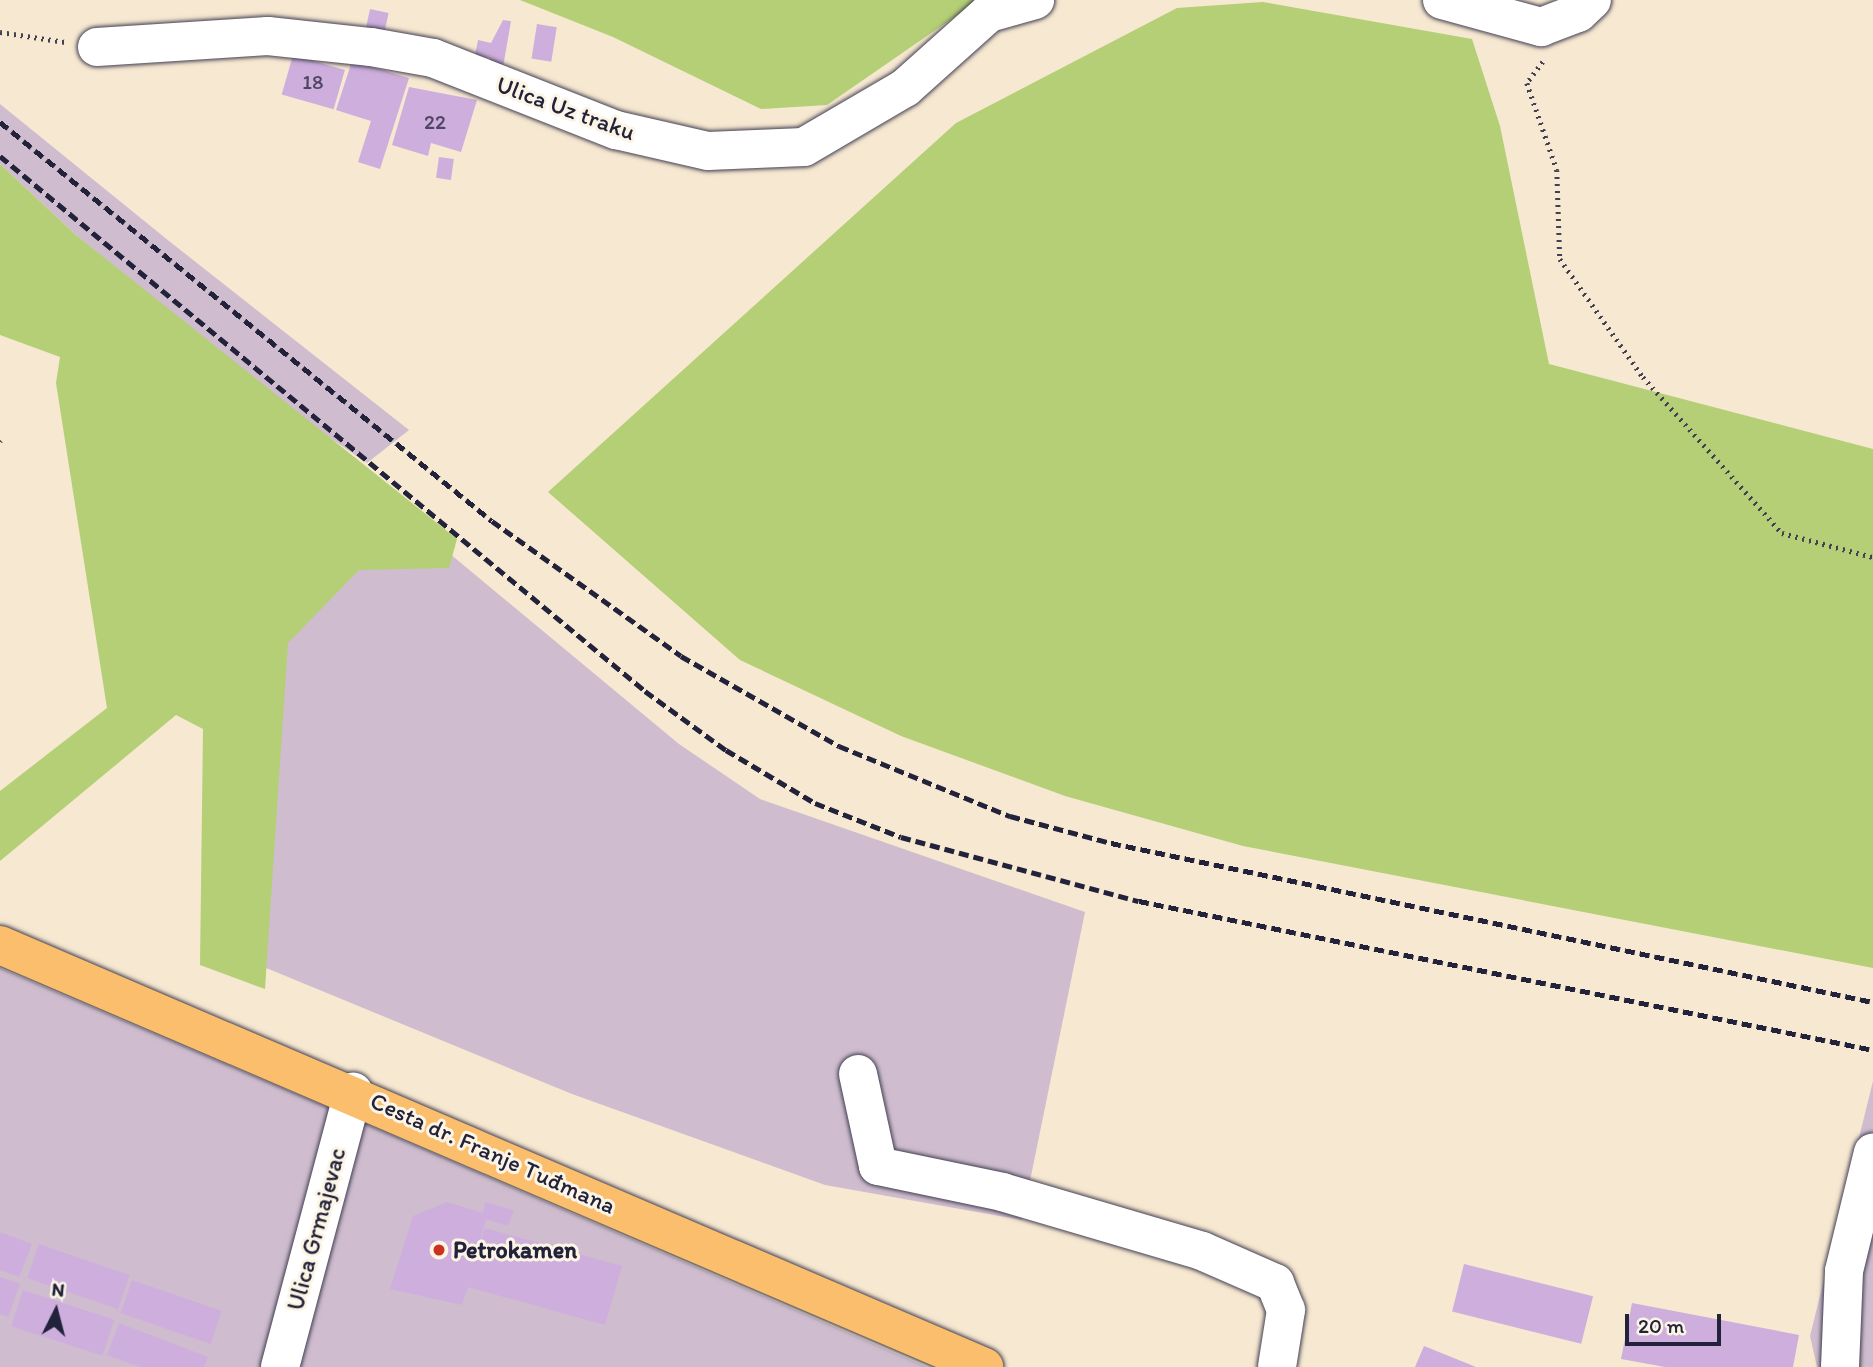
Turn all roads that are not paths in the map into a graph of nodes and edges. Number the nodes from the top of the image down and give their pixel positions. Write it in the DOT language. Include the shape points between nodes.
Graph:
graph roads {
  1 [pos="1035,0"];
  2 [pos="1441,0"];
  3 [pos="1585,6"];
  4 [pos="97,47"];
  5 [pos="0,945"];
  6 [pos="858,1074"];
  7 [pos="353,1092"];
  8 [pos="1873,1152"];
  9 [pos="280,1367"];
  10 [pos="984,1367"];
  11 [pos="1277,1367"];
  12 [pos="1840,1367"];
  1 -- 4 [label="street, Ulica Uz traku" via="989,13 905,88 804,147 708,151 616,130 433,58 371,47 268,36"];
  2 -- 3 [label="street" via="1541,27"];
  5 -- 7 [label="main road, Cesta dr. Franje Tuđmana"];
  6 -- 11 [label="street" via="878,1166 1002,1192 1189,1247 1247,1266 1275,1283 1286,1310"];
  7 -- 9 [label="street, Ulica Grmajevac"];
  7 -- 10 [label="main road, Cesta dr. Franje Tuđmana"];
  8 -- 12 [label="street" via="1844,1271"];
}
